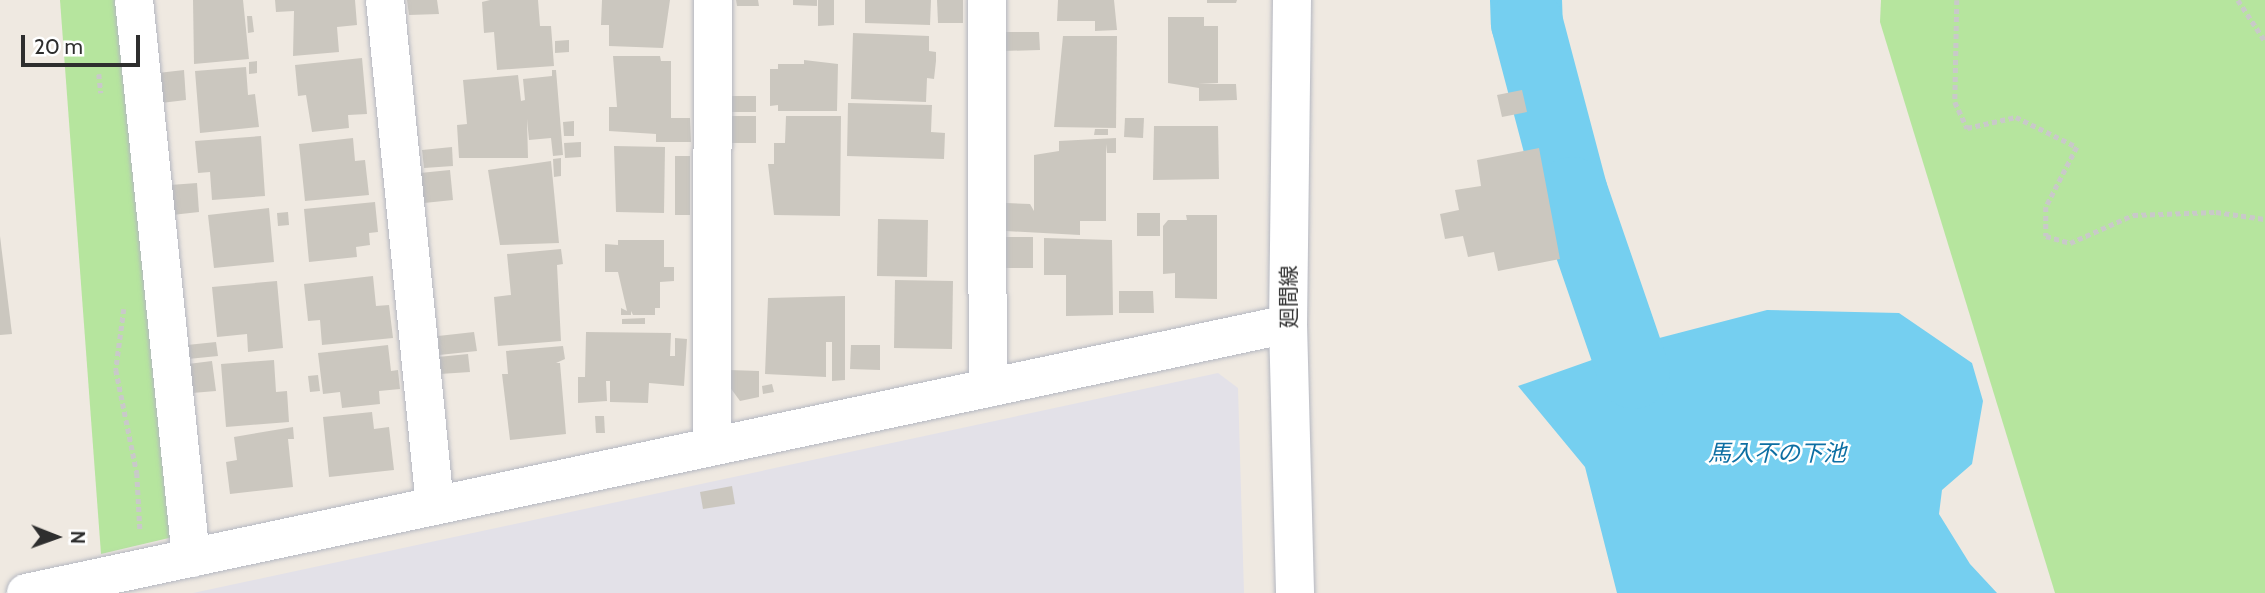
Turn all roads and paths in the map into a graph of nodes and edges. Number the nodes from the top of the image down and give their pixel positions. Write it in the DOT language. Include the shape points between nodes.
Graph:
graph roads {
  1 [pos="134,0"];
  2 [pos="385,0"];
  3 [pos="713,0"];
  4 [pos="987,0"];
  5 [pos="1292,0"];
  6 [pos="1957,0"];
  7 [pos="2238,0"];
  8 [pos="2265,41"];
  9 [pos="2265,219"];
  10 [pos="1289,324"];
  11 [pos="988,388"];
  12 [pos="712,446"];
  13 [pos="435,506"];
  14 [pos="191,558"];
  15 [pos="26,593"];
  16 [pos="1295,593"];
  1 -- 14 [label="street"];
  2 -- 13 [label="street"];
  3 -- 12 [label="street"];
  4 -- 11 [label="street"];
  5 -- 10 [label="street, 廻間線"];
  6 -- 9 [label="path" via="1955,102 1967,128 2016,117 2077,147 2046,207 2046,236 2070,243 2133,215 2216,212"];
  7 -- 8 [label="path"];
  10 -- 11 [label="street"];
  10 -- 16 [label="street, 廻間線"];
  11 -- 12 [label="street"];
  12 -- 13 [label="street"];
  13 -- 14 [label="street"];
  14 -- 15 [label="street"];
}
